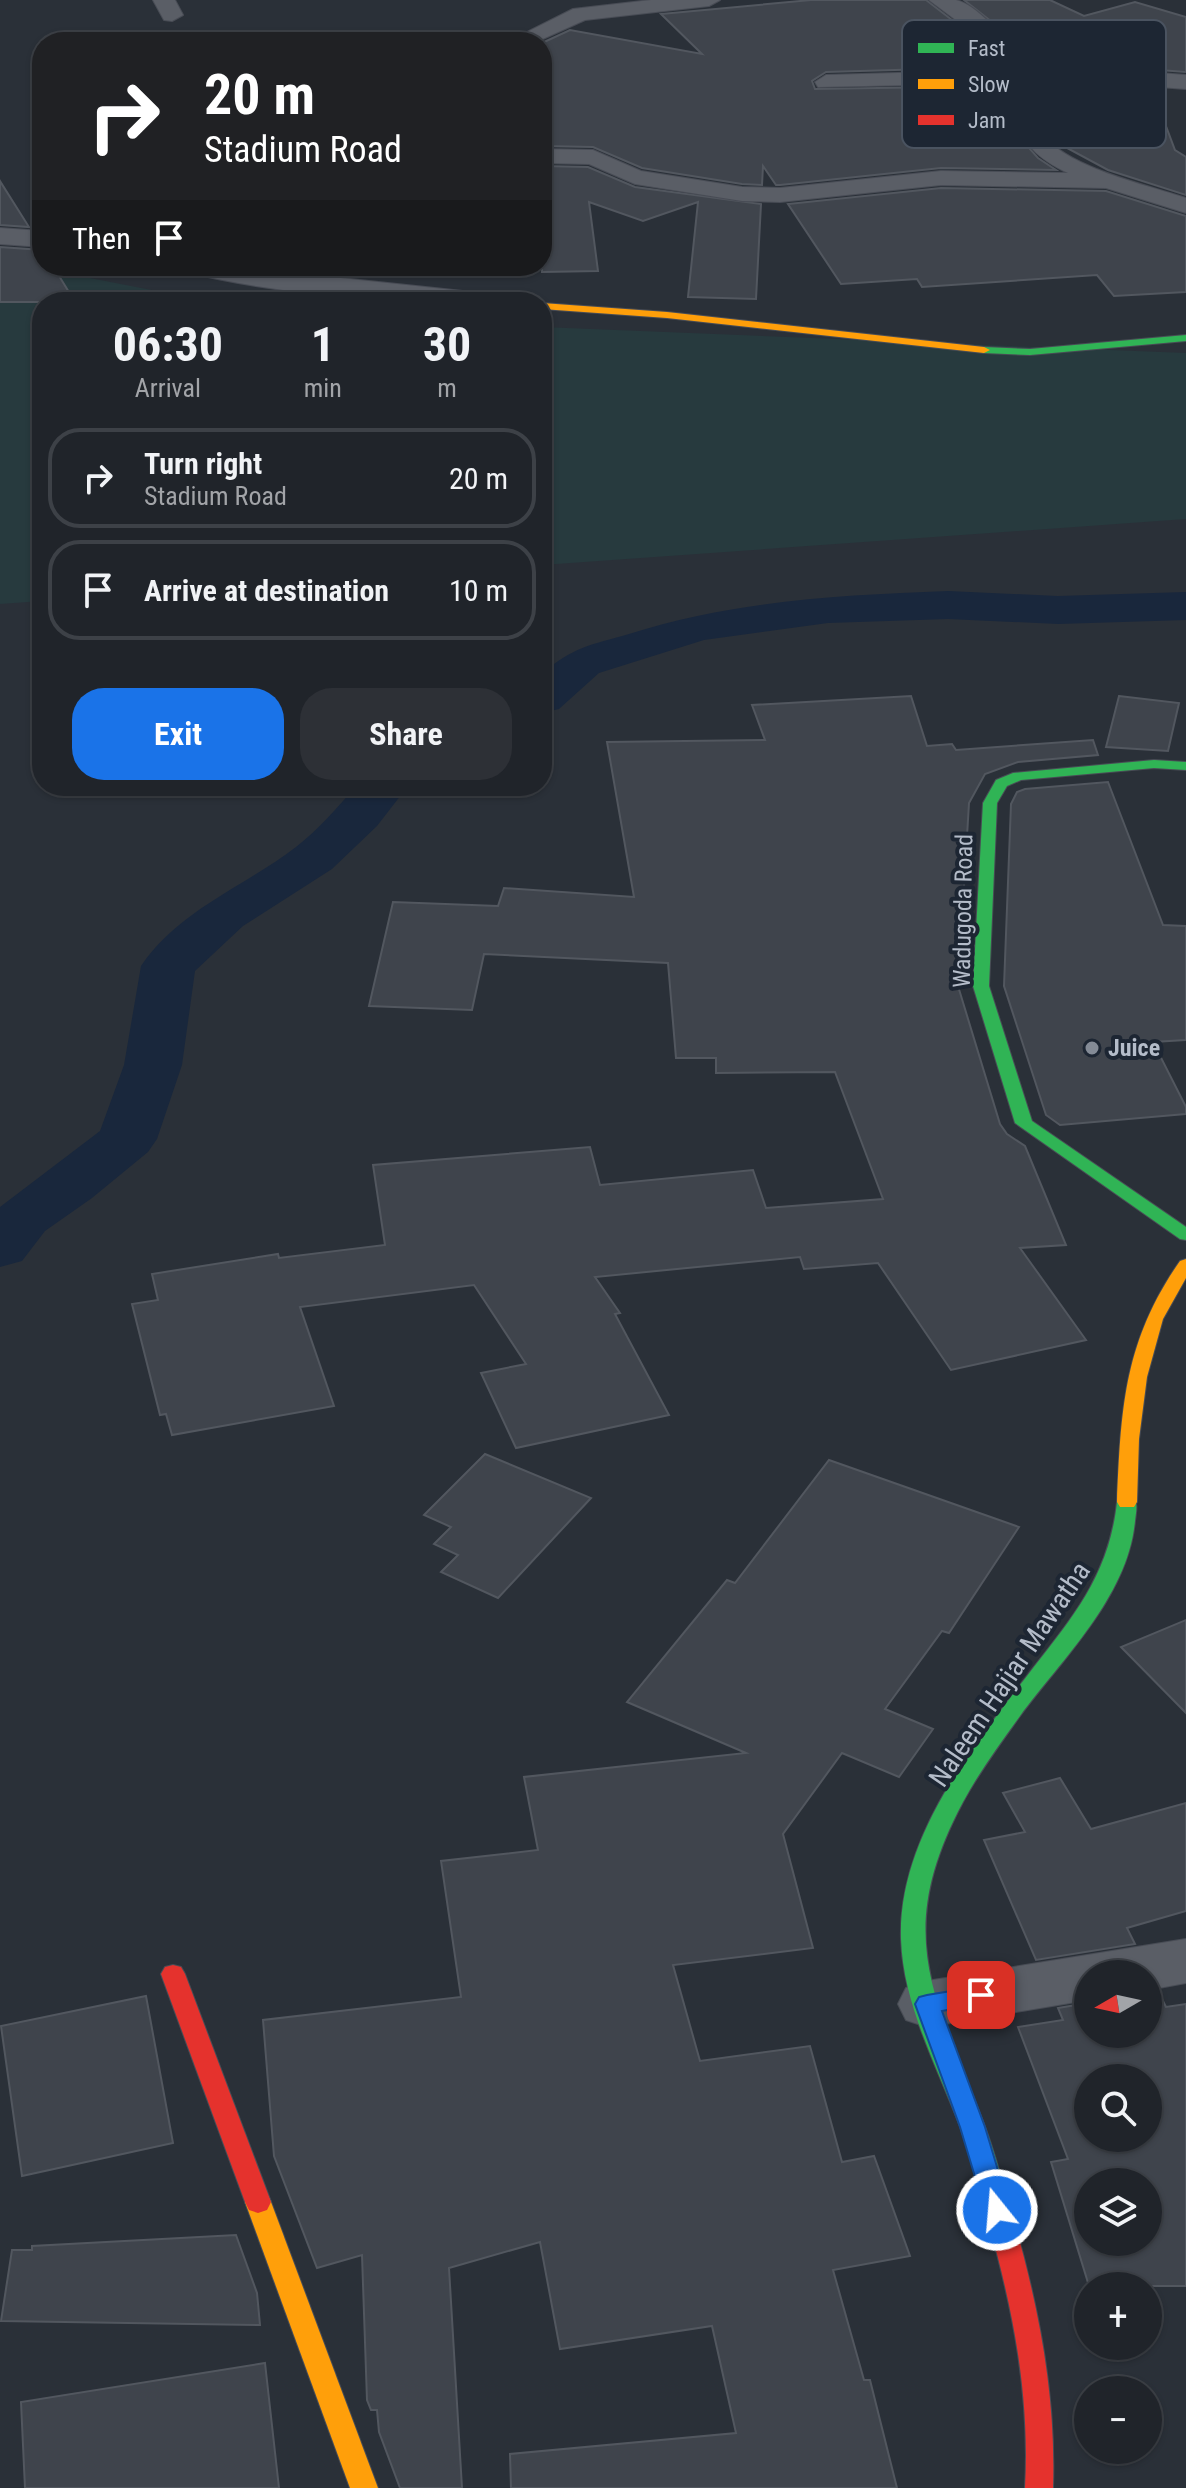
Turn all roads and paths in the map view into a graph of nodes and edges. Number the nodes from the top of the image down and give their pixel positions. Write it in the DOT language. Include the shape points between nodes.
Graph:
graph roads {
  1 [pos="709,0"];
  2 [pos="940,0"];
  3 [pos="975,20"];
  4 [pos="540,32"];
  5 [pos="902,80"];
  6 [pos="1166,81"];
  7 [pos="826,82"];
  8 [pos="1186,82"];
  9 [pos="1043,148"];
  10 [pos="552,156"];
  11 [pos="1113,181"];
  12 [pos="1186,206"];
  13 [pos="0,236"];
  14 [pos="32,238"];
  15 [pos="238,276"];
  16 [pos="394,292"];
  17 [pos="552,307"];
  18 [pos="1186,338"];
  19 [pos="1186,766"];
  20 [pos="1186,1235"];
  21 [pos="1186,1265"];
  22 [pos="1186,1961"];
  23 [pos="1162,1965"];
  24 [pos="173,1974"];
  25 [pos="1074,1979"];
  26 [pos="927,2004"];
  27 [pos="364,2488"];
  28 [pos="1039,2488"];
  1 -- 4 [label="street" via="581,14"];
  2 -- 3 [label="street"];
  5 -- 7 [label="street"];
  6 -- 8 [label="street"];
  9 -- 11 [label="street"];
  10 -- 11 [label="street" via="593,157 635,177 742,194 780,195 941,178"];
  11 -- 12 [label="street"];
  13 -- 14 [label="street"];
  15 -- 16 [label="street"];
  17 -- 18 [label="street" via="1030,352"];
  19 -- 20 [label="street, Wadugoda Road" via="1018,776 1001,783 990,803 981,986 1024,1123"];
  21 -- 26 [label="street, Naleem Hajiar Mawatha" via="1162,1295 1135,1374 1127,1519 1114,1568 1089,1614 1005,1722 957,1799 917,1891 915,1949"];
  22 -- 23 [label="street"];
  24 -- 27 [label="street"];
  25 -- 26 [label="street"];
  26 -- 28 [label="street, Naleem Hajiar Mawatha" via="973,2127 1022,2292 1041,2395"];
}
